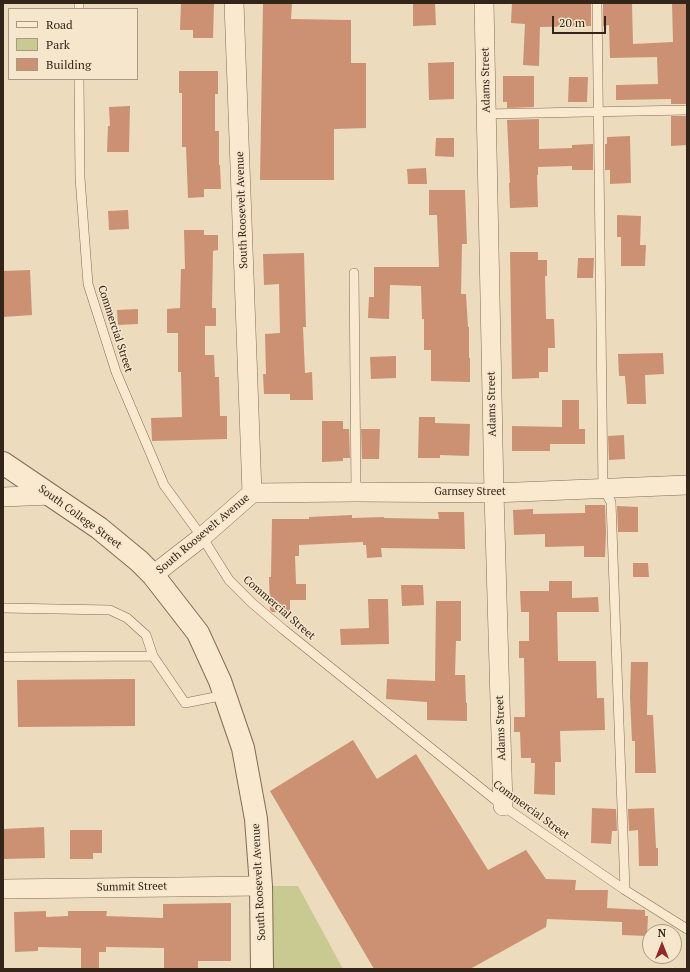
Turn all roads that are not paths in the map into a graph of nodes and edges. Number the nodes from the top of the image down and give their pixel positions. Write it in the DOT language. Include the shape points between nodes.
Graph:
graph roads {
  1 [pos="234,3"];
  2 [pos="484,3"];
  3 [pos="597,3"];
  4 [pos="79,80"];
  5 [pos="687,110"];
  6 [pos="599,112"];
  7 [pos="486,114"];
  8 [pos="354,273"];
  9 [pos="3,463"];
  10 [pos="687,485"];
  11 [pos="603,488"];
  12 [pos="356,492"];
  13 [pos="252,493"];
  14 [pos="494,493"];
  15 [pos="51,495"];
  16 [pos="4,500"];
  17 [pos="202,537"];
  18 [pos="154,575"];
  19 [pos="3,608"];
  20 [pos="154,656"];
  21 [pos="3,657"];
  22 [pos="225,695"];
  23 [pos="503,806"];
  24 [pos="261,886"];
  25 [pos="3,889"];
  26 [pos="625,890"];
  27 [pos="687,929"];
  28 [pos="262,969"];
  1 -- 13 [label="street, South Roosevelt Avenue"];
  2 -- 7 [label="street, Adams Street"];
  3 -- 6 [label="lane"];
  4 -- 17 [label="lane, Commercial Street" via="80,178 88,284 116,372 164,485"];
  5 -- 6 [label="lane"];
  6 -- 7 [label="lane"];
  6 -- 11 [label="lane"];
  7 -- 14 [label="street, Adams Street"];
  8 -- 12 [label="lane"];
  9 -- 15 [label="street, South College Street"];
  10 -- 11 [label="street, Garnsey Street"];
  11 -- 14 [label="street, Garnsey Street"];
  11 -- 26 [label="lane" via="611,502"];
  12 -- 13 [label="street, Garnsey Street"];
  12 -- 14 [label="street, Garnsey Street"];
  13 -- 17 [label="street, South Roosevelt Avenue"];
  14 -- 23 [label="street, Adams Street"];
  15 -- 16 [label="street"];
  15 -- 18 [label="street, South College Street" via="99,528"];
  17 -- 18 [label="street, South Roosevelt Avenue"];
  17 -- 23 [label="lane, Commercial Street" via="230,580 252,603"];
  18 -- 22 [label="street, South Roosevelt Avenue" via="198,633"];
  19 -- 20 [label="lane" via="110,610 127,618 146,635"];
  20 -- 21 [label="lane"];
  20 -- 22 [label="lane" via="185,703"];
  22 -- 24 [label="street, South Roosevelt Avenue" via="243,748 256,819"];
  23 -- 26 [label="lane, Commercial Street"];
  24 -- 25 [label="street, Summit Street"];
  24 -- 28 [label="street, South Roosevelt Avenue"];
  26 -- 27 [label="lane, Commercial Street"];
}
